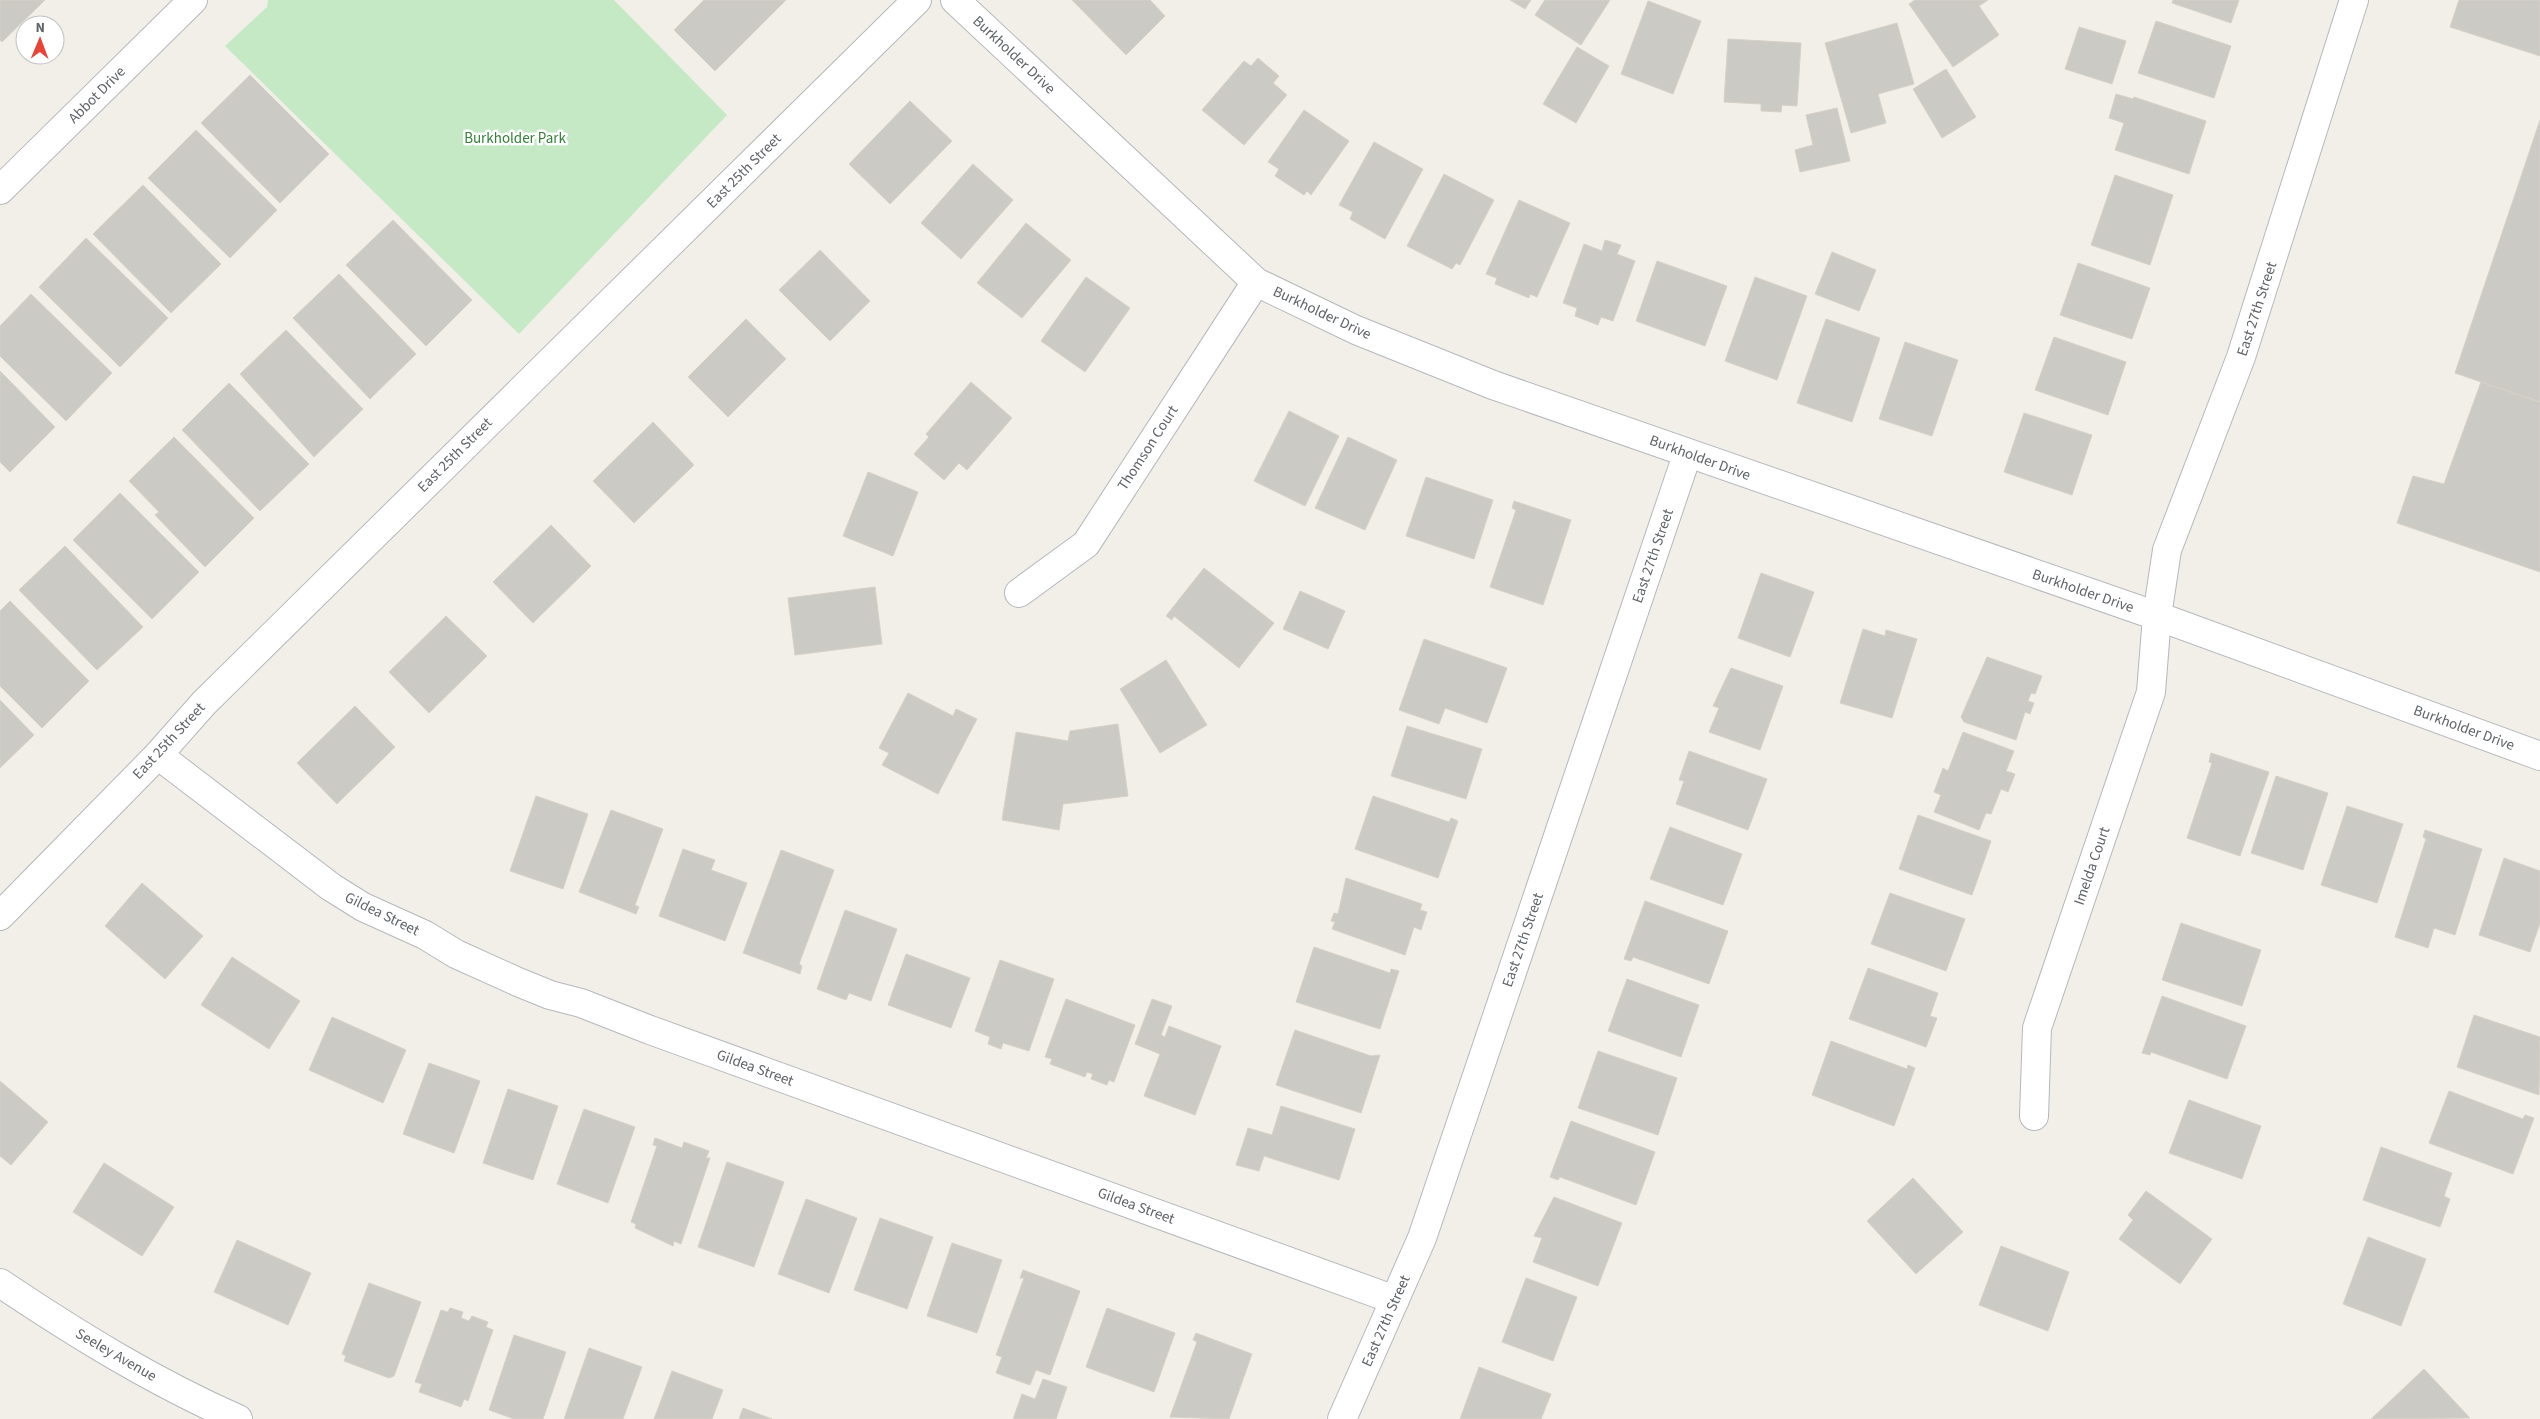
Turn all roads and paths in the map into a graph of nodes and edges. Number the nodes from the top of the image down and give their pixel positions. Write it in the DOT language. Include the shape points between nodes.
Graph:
graph roads {
  1 [pos="193,0"];
  2 [pos="917,0"];
  3 [pos="955,0"];
  4 [pos="2354,0"];
  5 [pos="0,190"];
  6 [pos="1256,282"];
  7 [pos="1688,454"];
  8 [pos="1019,593"];
  9 [pos="2157,616"];
  10 [pos="158,755"];
  11 [pos="2540,756"];
  12 [pos="0,916"];
  13 [pos="2034,1116"];
  14 [pos="0,1283"];
  15 [pos="1395,1300"];
  16 [pos="238,1419"];
  17 [pos="1342,1419"];
  1 -- 5 [label="street, Abbot Drive"];
  2 -- 10 [label="street, East 25th Street" via="204,703"];
  3 -- 6 [label="street, Burkholder Drive"];
  4 -- 9 [label="street, East 27th Street" via="2242,357 2167,550"];
  6 -- 7 [label="street, Burkholder Drive" via="1356,330 1475,378"];
  6 -- 8 [label="street, Thomson Court" via="1086,544"];
  7 -- 9 [label="street, Burkholder Drive"];
  7 -- 15 [label="street, East 27th Street" via="1426,1228"];
  9 -- 11 [label="street, Burkholder Drive"];
  9 -- 13 [label="street, Imelda Court" via="2151,692 2037,1028"];
  10 -- 12 [label="street, East 25th Street"];
  10 -- 15 [label="street, Gildea Street" via="362,907 518,982"];
  14 -- 16 [label="street, Seeley Avenue" via="126,1362 201,1403"];
  15 -- 17 [label="street, East 27th Street"];
}
